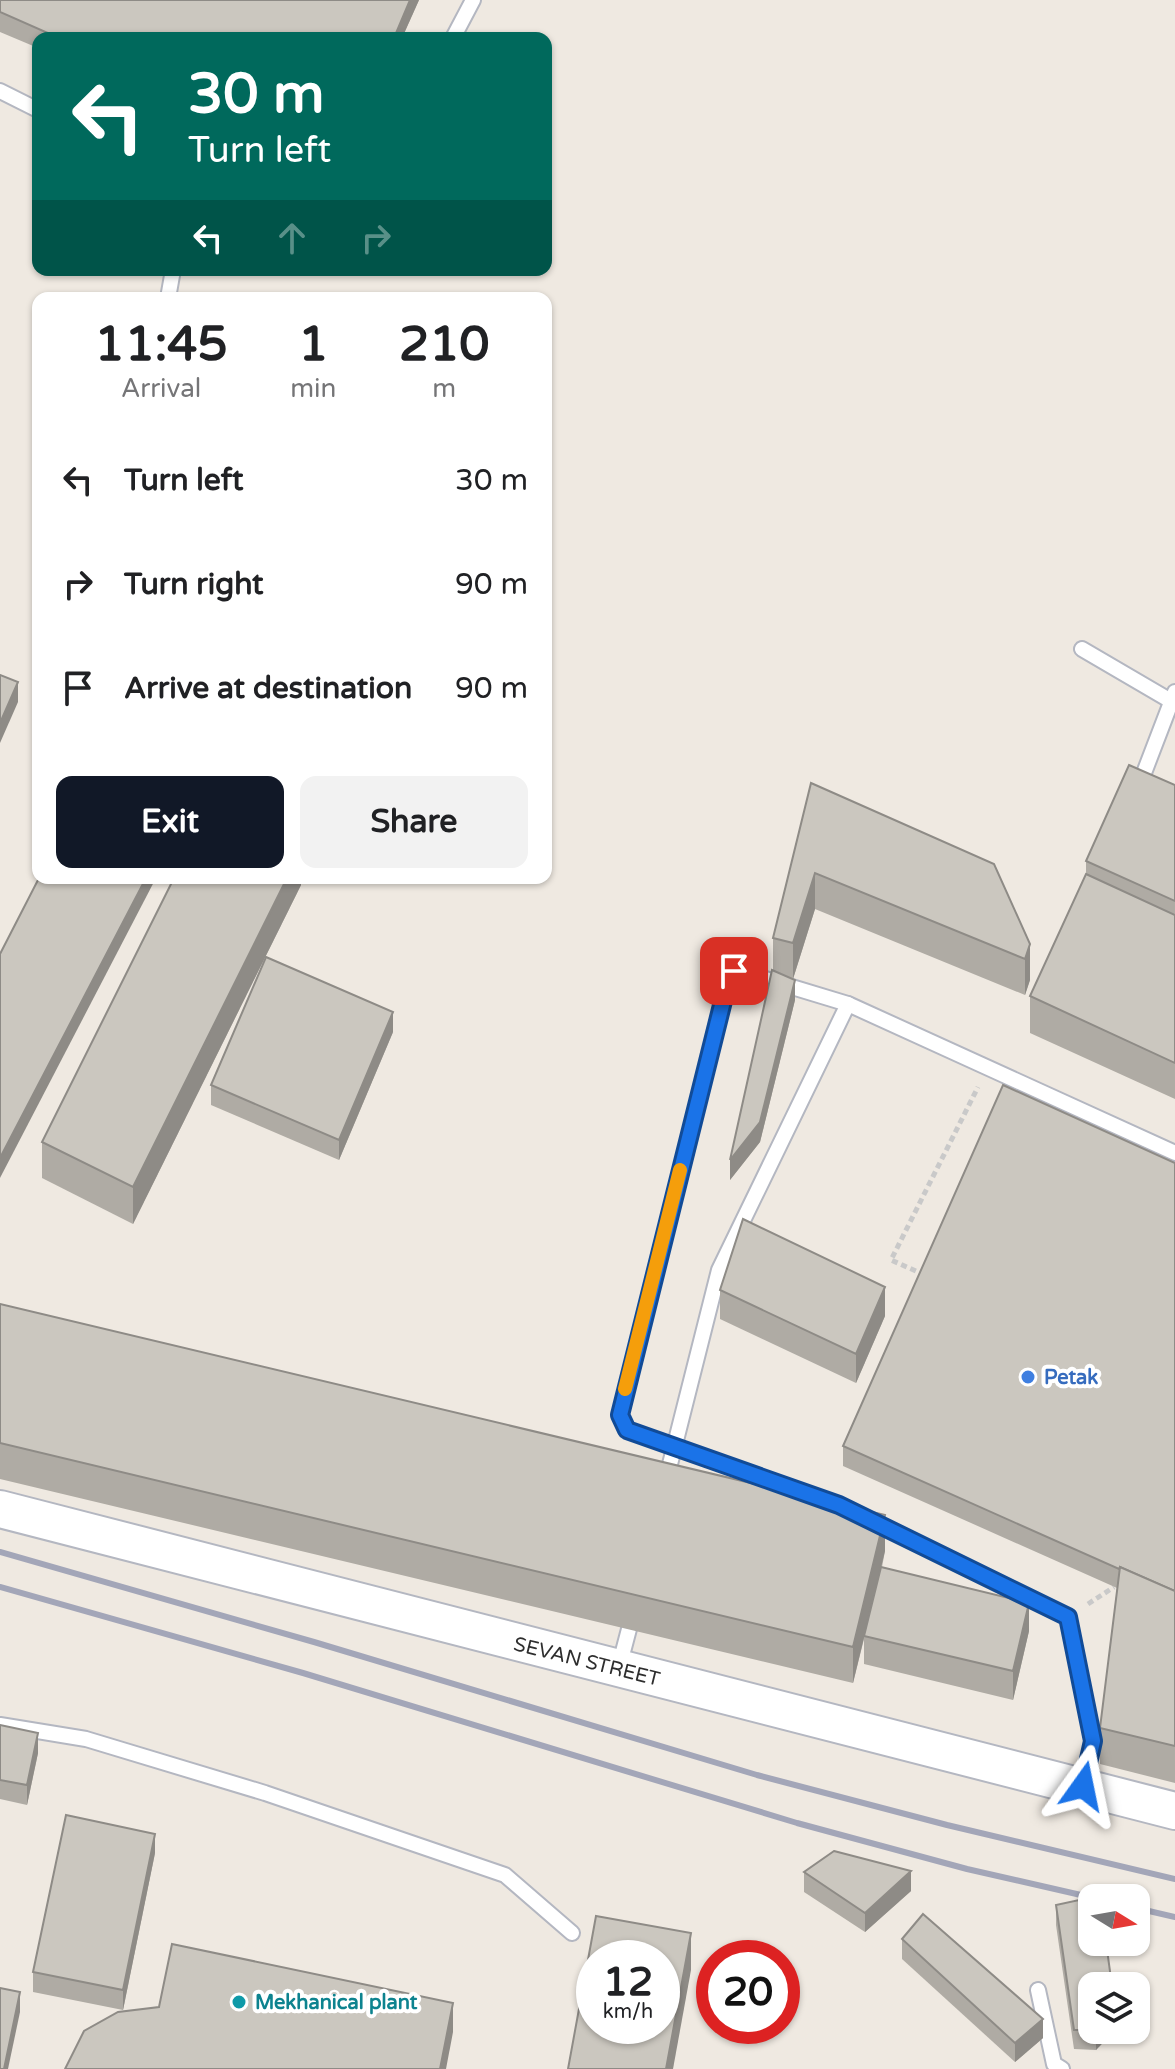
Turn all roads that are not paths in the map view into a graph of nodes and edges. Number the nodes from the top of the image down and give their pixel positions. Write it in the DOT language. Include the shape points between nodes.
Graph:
graph roads {
  1 [pos="473,0"];
  2 [pos="456,32"];
  3 [pos="0,91"];
  4 [pos="32,107"];
  5 [pos="1082,649"];
  6 [pos="1173,696"];
  7 [pos="1175,802"];
  8 [pos="848,1004"];
  9 [pos="1175,1153"];
  10 [pos="674,1446"];
  11 [pos="662,1497"];
  12 [pos="0,1509"];
  13 [pos="629,1629"];
  14 [pos="619,1669"];
  15 [pos="0,1725"];
  16 [pos="1083,1786"];
  17 [pos="1175,1811"];
  18 [pos="572,1933"];
  19 [pos="1038,1990"];
  20 [pos="1062,2069"];
  1 -- 2 [label="lane"];
  3 -- 4 [label="lane"];
  5 -- 6 [label="lane"];
  6 -- 7 [label="lane" via="1139,786"];
  8 -- 9 [label="lane"];
  8 -- 10 [label="lane" via="719,1270"];
  8 -- 10 [label="lane" via="739,971 730,973 620,1415 627,1430"];
  10 -- 11 [label="lane"];
  10 -- 16 [label="lane" via="839,1505 1068,1617 1093,1741"];
  12 -- 14 [label="street, SEVAN STREET"];
  13 -- 14 [label="lane"];
  14 -- 16 [label="street, SEVAN STREET"];
  15 -- 18 [label="lane" via="86,1739 505,1875"];
  16 -- 17 [label="street, SEVAN STREET"];
  19 -- 20 [label="lane" via="1054,2064"];
}
